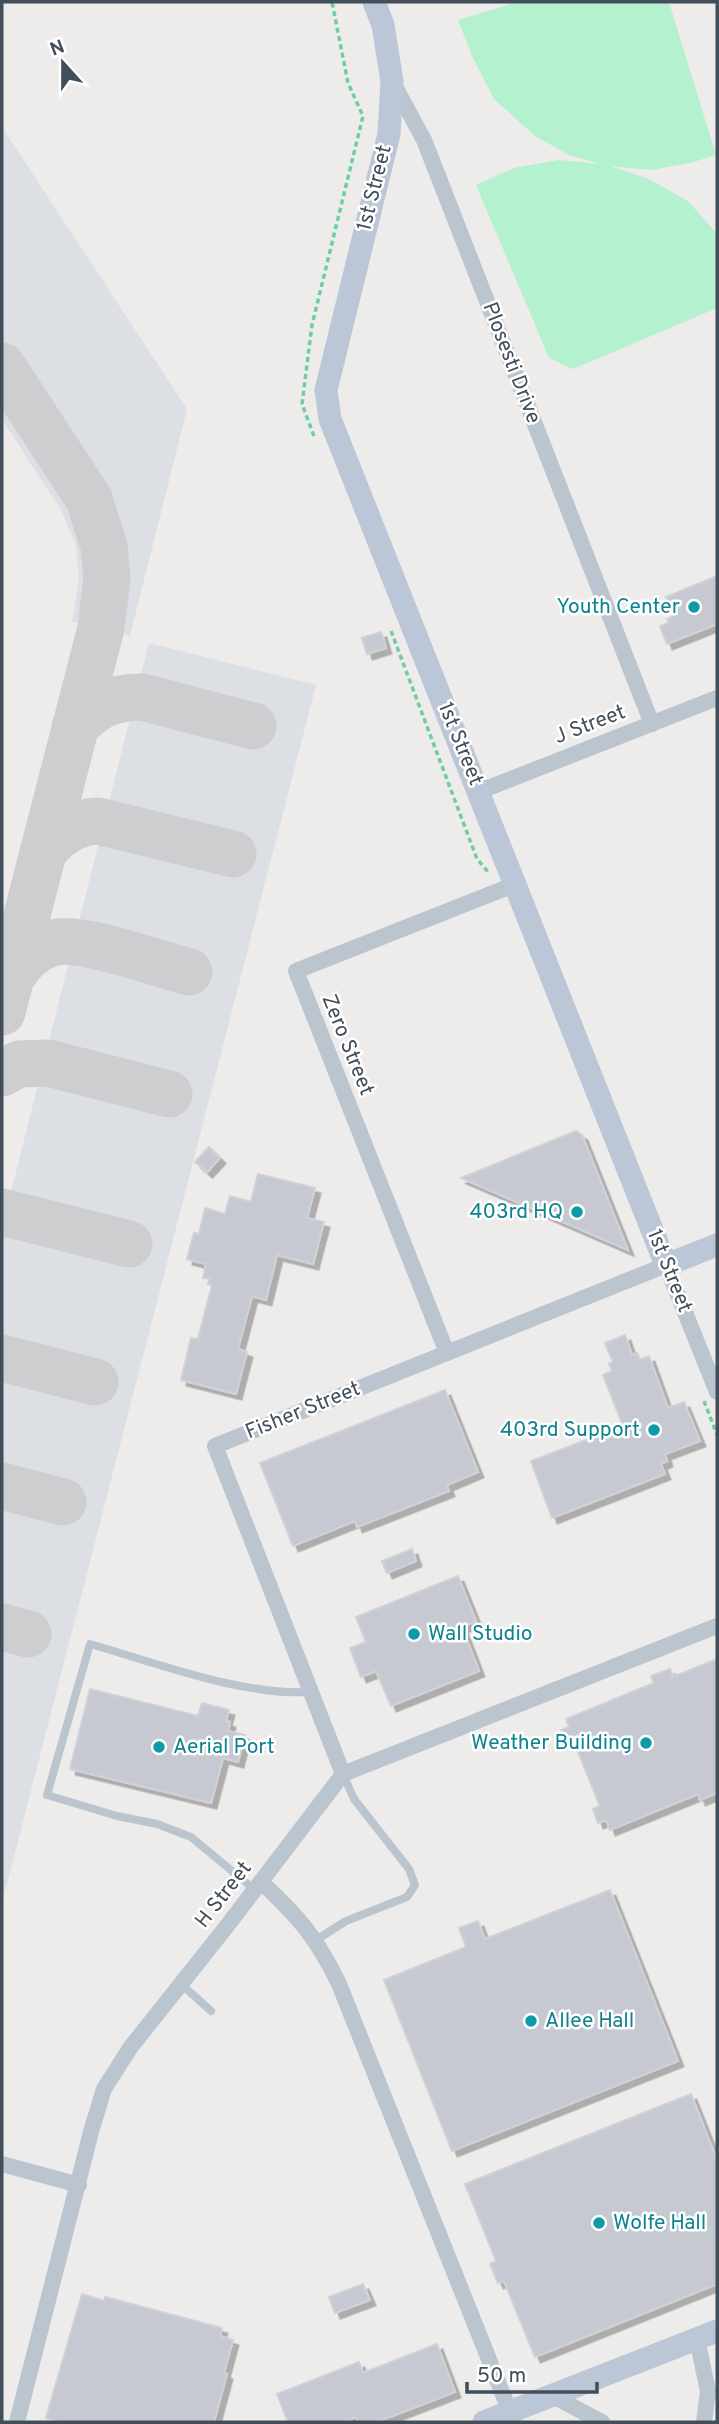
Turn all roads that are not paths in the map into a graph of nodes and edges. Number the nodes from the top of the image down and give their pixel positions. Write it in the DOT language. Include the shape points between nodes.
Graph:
graph roads {
  1 [pos="374,2"];
  2 [pos="392,81"];
  3 [pos="717,698"];
  4 [pos="652,724"];
  5 [pos="478,792"];
  6 [pos="516,884"];
  7 [pos="717,1245"];
  8 [pos="666,1265"];
  9 [pos="447,1353"];
  10 [pos="717,1392"];
  11 [pos="717,1626"];
  12 [pos="311,1692"];
  13 [pos="343,1774"];
  14 [pos="258,1886"];
  15 [pos="316,1940"];
  16 [pos="181,1984"];
  17 [pos="211,2011"];
  18 [pos="2,2164"];
  19 [pos="79,2185"];
  20 [pos="707,2335"];
  21 [pos="551,2395"];
  22 [pos="510,2412"];
  23 [pos="17,2422"];
  24 [pos="484,2422"];
  25 [pos="602,2422"];
  26 [pos="704,2422"];
  1 -- 2 [label="street, Plosesti Drive" via="383,25"];
  2 -- 4 [label="street, Plosesti Drive" via="424,140"];
  2 -- 5 [label="street, 1st Street" via="388,134 326,390 330,419"];
  3 -- 4 [label="street, J Street"];
  4 -- 5 [label="street, J Street"];
  5 -- 6 [label="street, 1st Street"];
  6 -- 8 [label="street, 1st Street"];
  6 -- 9 [label="street, Zero Street" via="296,971"];
  7 -- 8 [label="street, Fisher Street"];
  8 -- 9 [label="street, Fisher Street"];
  8 -- 10 [label="street, 1st Street"];
  9 -- 12 [label="street, Fisher Street" via="215,1447"];
  11 -- 13 [label="street"];
  12 -- 13 [label="street, Fisher Street"];
  12 -- 14 [label="lane" via="285,1694 235,1685 90,1644 47,1795 191,1837"];
  13 -- 14 [label="street, H Street"];
  13 -- 15 [label="lane" via="354,1799 409,1869 415,1885 407,1897 346,1921"];
  14 -- 15 [label="street" via="299,1919"];
  14 -- 16 [label="street, H Street"];
  15 -- 22 [label="street" via="339,1984"];
  16 -- 17 [label="lane"];
  16 -- 19 [label="street, H Street" via="104,2088"];
  18 -- 19 [label="street"];
  19 -- 23 [label="street, H Street"];
  20 -- 21 [label="street"];
  20 -- 26 [label="street"];
  21 -- 22 [label="street"];
  21 -- 25 [label="street"];
  22 -- 24 [label="street"];
}
